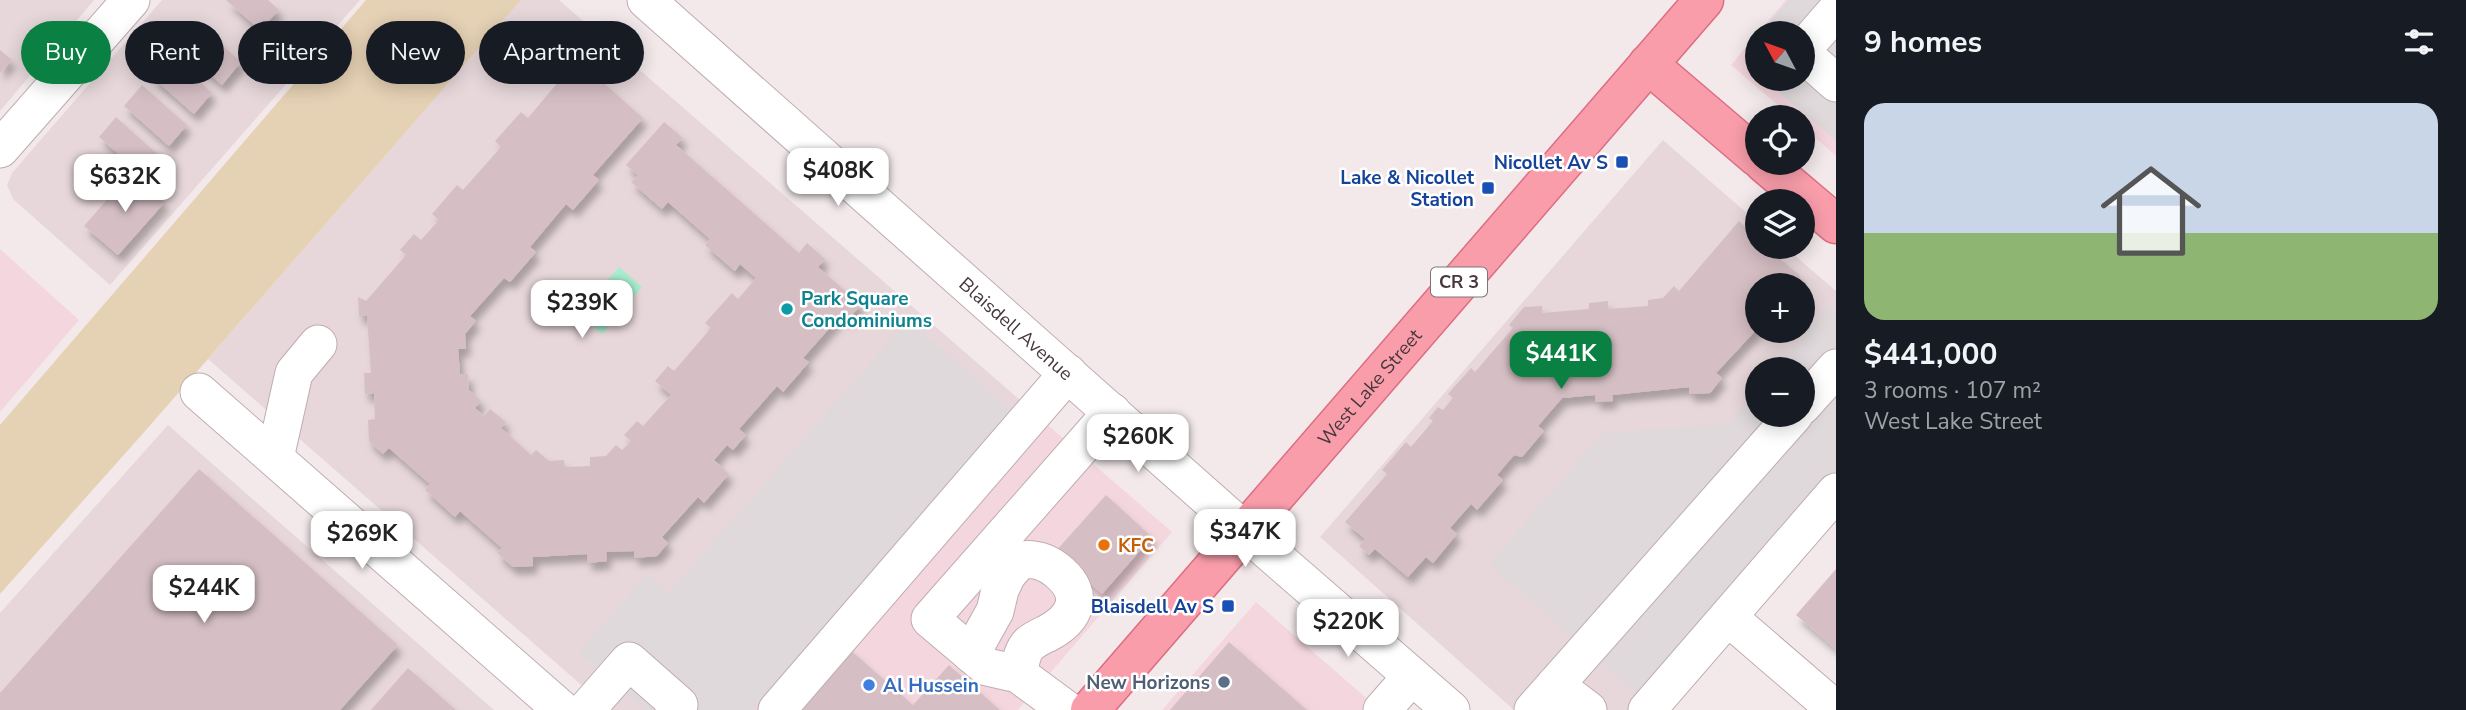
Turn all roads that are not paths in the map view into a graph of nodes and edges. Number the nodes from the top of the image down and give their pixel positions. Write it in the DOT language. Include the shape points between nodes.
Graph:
graph roads {
  1 [pos="131,0"];
  2 [pos="646,0"];
  3 [pos="1704,0"];
  4 [pos="1836,12"];
  5 [pos="1815,37"];
  6 [pos="1648,64"];
  7 [pos="1815,64"];
  8 [pos="1836,83"];
  9 [pos="1745,147"];
  10 [pos="0,149"];
  11 [pos="1778,175"];
  12 [pos="1836,224"];
  13 [pos="318,344"];
  14 [pos="1836,368"];
  15 [pos="1068,373"];
  16 [pos="1815,391"];
  17 [pos="199,392"];
  18 [pos="1112,412"];
  19 [pos="1783,427"];
  20 [pos="275,458"];
  21 [pos="1836,492"];
  22 [pos="1245,531"];
  23 [pos="1728,617"];
  24 [pos="971,654"];
  25 [pos="1018,674"];
  26 [pos="1412,676"];
  27 [pos="1544,697"];
  28 [pos="562,710"];
  29 [pos="586,710"];
  30 [pos="674,710"];
  31 [pos="777,710"];
  32 [pos="1067,710"];
  33 [pos="1090,710"];
  34 [pos="1382,710"];
  35 [pos="1451,710"];
  36 [pos="1588,710"];
  37 [pos="1647,710"];
  38 [pos="1836,710"];
  1 -- 10 [label="street"];
  2 -- 15 [label="street, Blaisdell Avenue"];
  3 -- 6 [label="main road, CR 3"];
  4 -- 5 [label="street"];
  6 -- 9 [label="main road"];
  6 -- 22 [label="main road, West Lake Street / CR 3"];
  7 -- 8 [label="street"];
  11 -- 12 [label="main road"];
  13 -- 20 [label="street" via="295,373"];
  14 -- 16 [label="street"];
  15 -- 18 [label="street, Blaisdell Avenue"];
  15 -- 31 [label="street"];
  17 -- 20 [label="street"];
  18 -- 22 [label="street, Blaisdell Avenue"];
  18 -- 24 [label="street" via="930,619"];
  19 -- 27 [label="street"];
  20 -- 28 [label="street"];
  21 -- 23 [label="street"];
  22 -- 26 [label="street, Blaisdell Avenue"];
  22 -- 33 [label="main road, West Lake Street / CR 3"];
  23 -- 37 [label="street"];
  23 -- 38 [label="street"];
  24 -- 25 [label="street" via="987,667"];
  24 -- 25 [label="street" via="995,611 1007,575 1020,560 1033,558 1048,564 1071,584 1073,612 1064,623 1028,645"];
  25 -- 32 [label="street"];
  26 -- 34 [label="street"];
  26 -- 35 [label="street, Blaisdell Avenue"];
  27 -- 36 [label="street"];
  29 -- 30 [label="street" via="629,661 678,705"];
}
